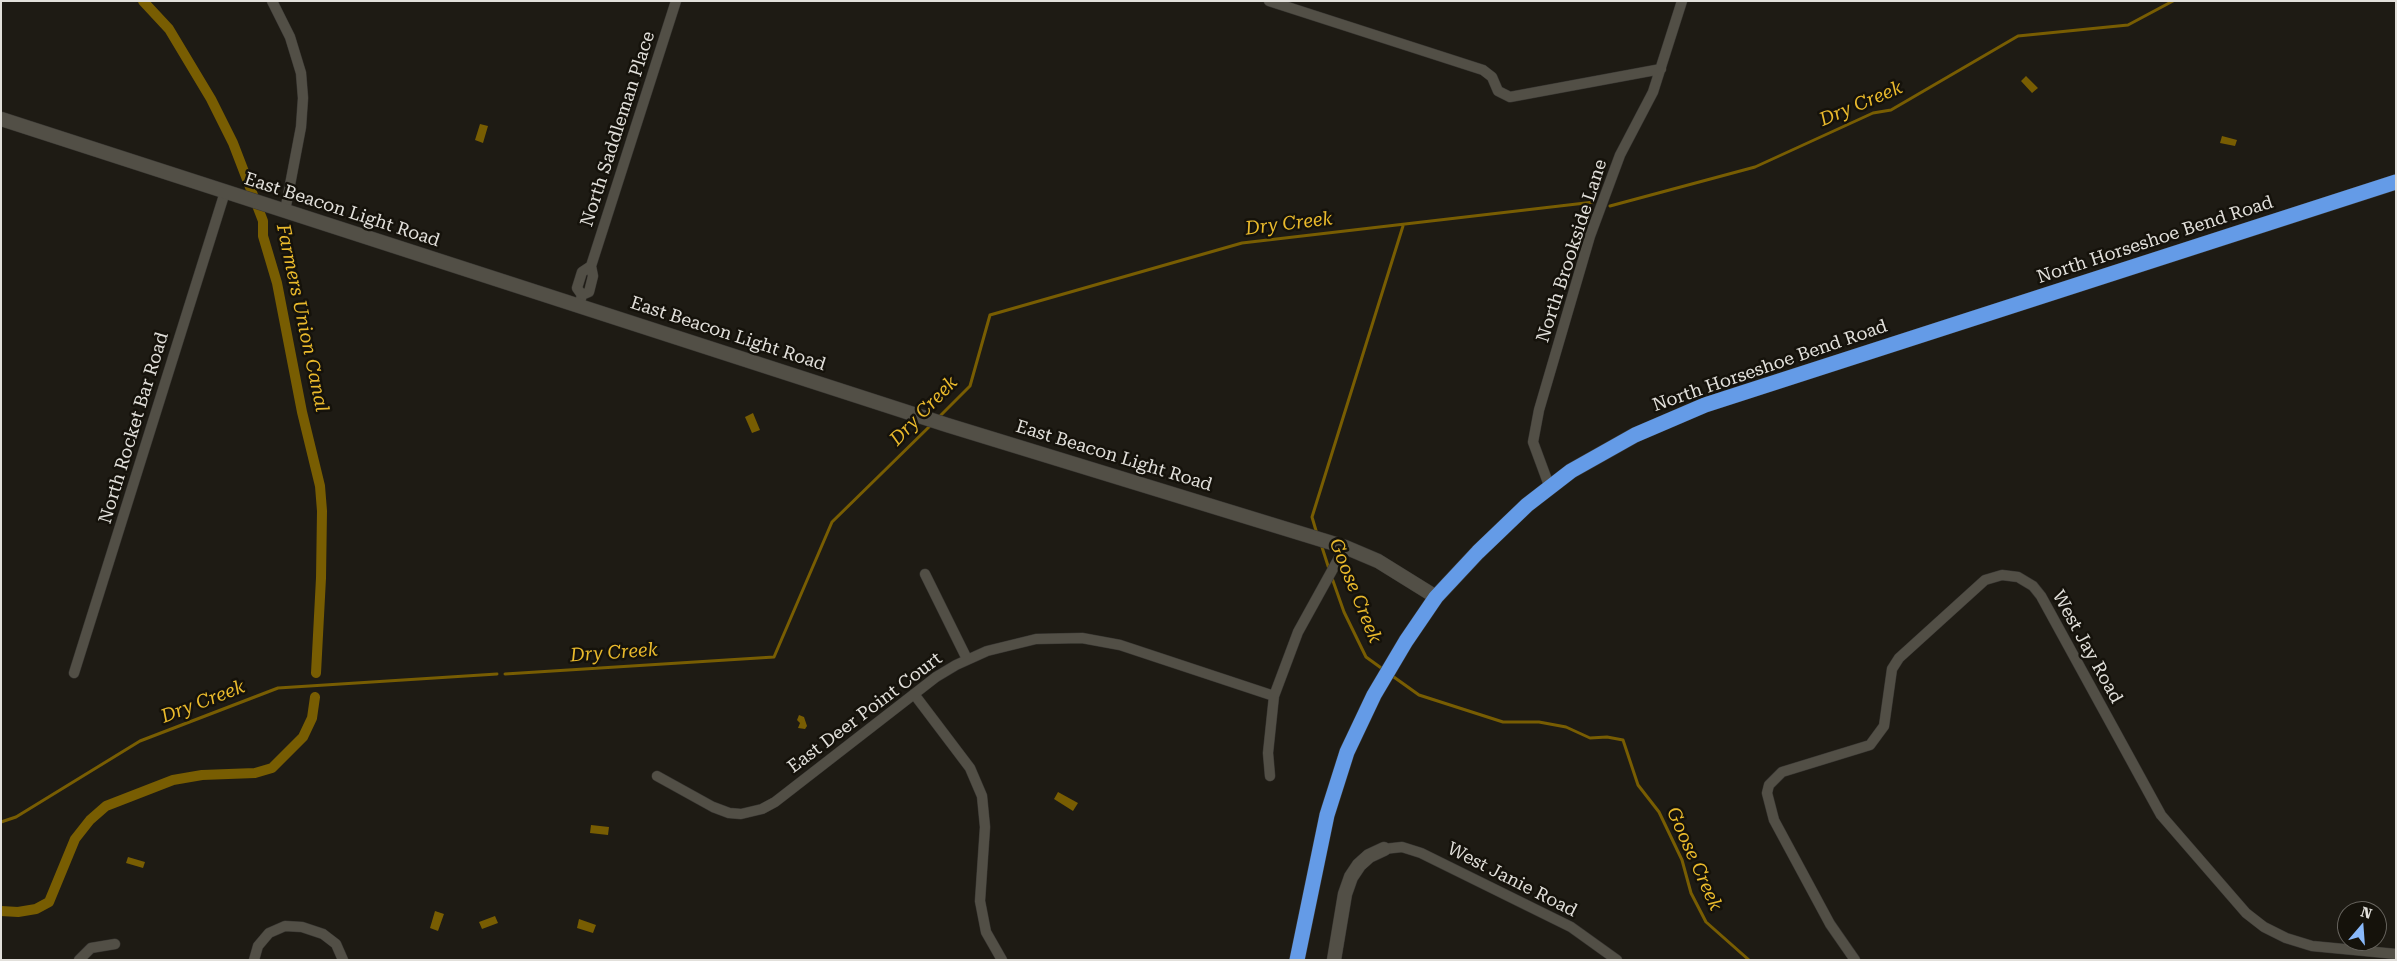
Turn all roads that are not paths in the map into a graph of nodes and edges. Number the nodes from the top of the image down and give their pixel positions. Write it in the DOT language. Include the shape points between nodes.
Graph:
graph roads {
  1 [pos="272,1"];
  2 [pos="676,1"];
  3 [pos="1269,1"];
  4 [pos="1682,1"];
  5 [pos="1660,69"];
  6 [pos="1,119"];
  7 [pos="2396,182"];
  8 [pos="225,192"];
  9 [pos="285,211"];
  10 [pos="580,301"];
  11 [pos="1550,488"];
  12 [pos="1345,547"];
  13 [pos="925,574"];
  14 [pos="1436,597"];
  15 [pos="966,659"];
  16 [pos="74,673"];
  17 [pos="914,694"];
  18 [pos="1274,696"];
  19 [pos="657,776"];
  20 [pos="1270,776"];
  21 [pos="1384,849"];
  22 [pos="115,944"];
  23 [pos="2396,954"];
  24 [pos="79,960"];
  25 [pos="254,960"];
  26 [pos="343,960"];
  27 [pos="1002,960"];
  28 [pos="1297,960"];
  29 [pos="1334,960"];
  30 [pos="1617,960"];
  31 [pos="1855,960"];
  1 -- 9 [label="street" via="293,44 304,98"];
  2 -- 10 [label="street, North Saddleman Place" via="591,266 593,276 589,292"];
  3 -- 5 [label="street" via="1483,70 1492,77 1498,92 1510,97"];
  4 -- 5 [label="street, North Brookside Lane"];
  5 -- 11 [label="street, North Brookside Lane" via="1654,92 1620,155 1590,236 1539,410 1532,442"];
  6 -- 8 [label="main road, East Beacon Light Road"];
  7 -- 11 [label="highway, North Horseshoe Bend Road" via="1704,406 1635,435 1571,471"];
  8 -- 9 [label="main road, East Beacon Light Road"];
  8 -- 16 [label="street, North Rocket Bar Road"];
  9 -- 10 [label="main road, East Beacon Light Road"];
  10 -- 12 [label="main road, East Beacon Light Road" via="947,425"];
  11 -- 14 [label="highway, North Horseshoe Bend Road" via="1493,537"];
  12 -- 14 [label="main road, East Beacon Light Road" via="1378,561"];
  12 -- 18 [label="street" via="1298,632"];
  13 -- 15 [label="street"];
  14 -- 28 [label="highway, North Horseshoe Bend Road" via="1389,668 1348,752 1322,832"];
  15 -- 17 [label="street, East Deer Point Court"];
  15 -- 18 [label="street, East Deer Point Court" via="995,648 1036,639 1097,640"];
  17 -- 19 [label="street, East Deer Point Court" via="775,802 752,813 729,813 713,807"];
  17 -- 27 [label="street" via="962,755 982,796 985,827 981,909 986,932"];
  18 -- 20 [label="street" via="1269,736"];
  21 -- 29 [label="main road" via="1369,856 1351,877"];
  21 -- 30 [label="street, West Janie Road" via="1402,847 1421,852 1571,927"];
  22 -- 24 [label="street" via="91,948"];
  23 -- 31 [label="street, West Jay Road" via="2312,946 2286,938 2246,913 2161,815 2041,596 2033,586 2018,577 2002,575 1985,580 1899,658 1892,669 1884,726 1870,745 1782,772 1769,785 1767,793 1774,820 1825,916"];
  25 -- 26 [label="street" via="258,946 269,933 285,926 302,927 323,934 336,944"];
}
